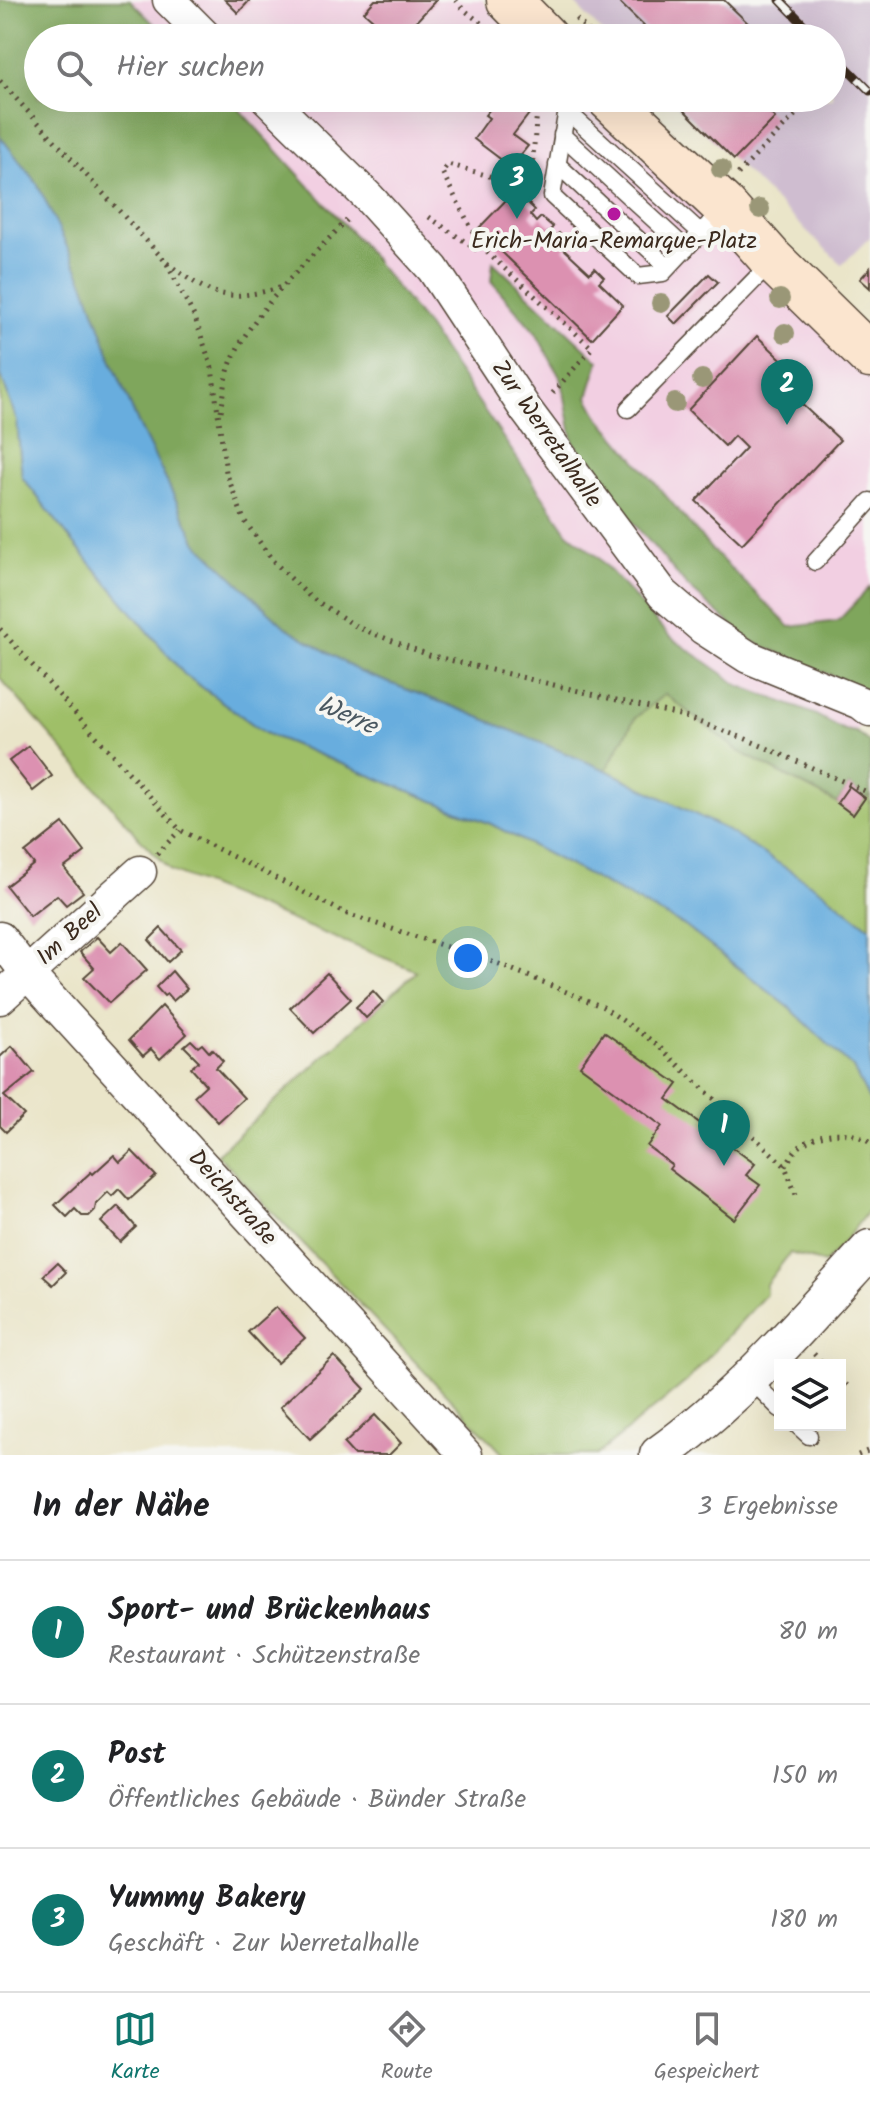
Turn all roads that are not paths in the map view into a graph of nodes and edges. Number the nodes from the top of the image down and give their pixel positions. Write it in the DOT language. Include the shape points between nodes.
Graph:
graph roads {
  1 [pos="169,0"];
  2 [pos="513,1"];
  3 [pos="193,24"];
  4 [pos="552,24"];
  5 [pos="281,112"];
  6 [pos="566,112"];
  7 [pos="580,112"];
  8 [pos="624,112"];
  9 [pos="562,135"];
  10 [pos="557,164"];
  11 [pos="721,205"];
  12 [pos="686,249"];
  13 [pos="773,261"];
  14 [pos="668,267"];
  15 [pos="870,356"];
  16 [pos="628,409"];
  17 [pos="870,501"];
  18 [pos="815,562"];
  19 [pos="867,703"];
  20 [pos="140,872"];
  21 [pos="0,938"];
  22 [pos="27,973"];
  23 [pos="0,998"];
  24 [pos="870,1249"];
  25 [pos="751,1380"];
  26 [pos="774,1403"];
  27 [pos="466,1455"];
  28 [pos="659,1455"];
  1 -- 3 [label="street"];
  2 -- 4 [label="main road"];
  5 -- 19 [label="street, Zur Werretalhalle" via="433,269 526,410 663,594 748,657"];
  6 -- 9 [label="lane"];
  7 -- 11 [label="lane"];
  8 -- 11 [label="main road"];
  9 -- 10 [label="lane"];
  9 -- 12 [label="lane"];
  10 -- 14 [label="lane"];
  10 -- 14 [label="lane" via="552,196 638,276 663,273"];
  11 -- 12 [label="lane"];
  11 -- 13 [label="main road"];
  12 -- 14 [label="lane"];
  13 -- 15 [label="main road"];
  13 -- 16 [label="lane"];
  17 -- 18 [label="lane"];
  20 -- 22 [label="street, Im Beel"];
  21 -- 22 [label="street, Deichstraße"];
  22 -- 23 [label="street, Im Beel"];
  22 -- 27 [label="street, Deichstraße"];
  24 -- 25 [label="street"];
  25 -- 26 [label="lane"];
  25 -- 28 [label="street"];
}
